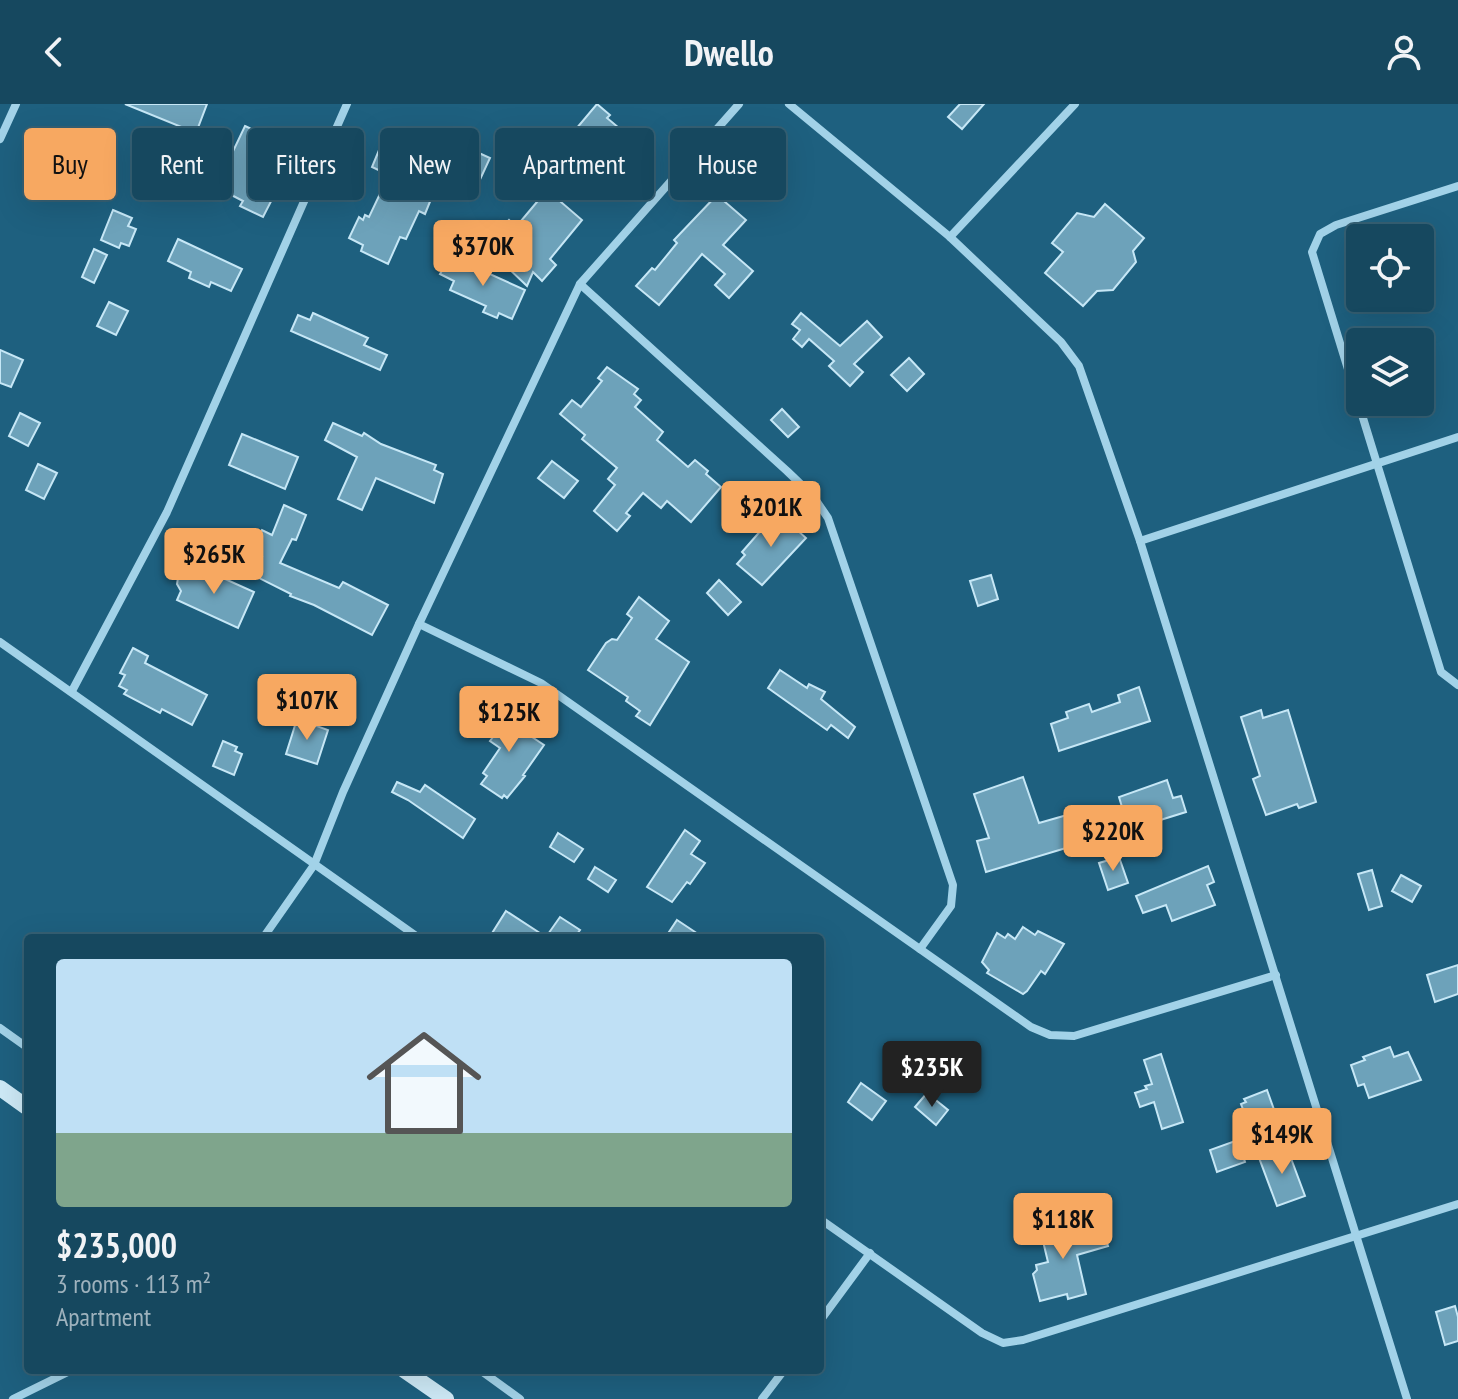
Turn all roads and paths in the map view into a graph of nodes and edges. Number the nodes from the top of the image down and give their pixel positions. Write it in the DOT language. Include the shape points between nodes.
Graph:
graph roads {
  1 [pos="16,104"];
  2 [pos="347,104"];
  3 [pos="739,104"];
  4 [pos="789,104"];
  5 [pos="1075,104"];
  6 [pos="0,139"];
  7 [pos="1458,186"];
  8 [pos="950,237"];
  9 [pos="580,284"];
  10 [pos="1458,437"];
  11 [pos="1377,461"];
  12 [pos="1140,541"];
  13 [pos="419,624"];
  14 [pos="0,642"];
  15 [pos="1458,685"];
  16 [pos="72,691"];
  17 [pos="314,865"];
  18 [pos="266,934"];
  19 [pos="413,934"];
  20 [pos="920,949"];
  21 [pos="1276,975"];
  22 [pos="0,1028"];
  23 [pos="24,1045"];
  24 [pos="0,1088"];
  25 [pos="24,1105"];
  26 [pos="1458,1204"];
  27 [pos="824,1222"];
  28 [pos="1355,1236"];
  29 [pos="870,1253"];
  30 [pos="824,1316"];
  31 [pos="64,1374"];
  32 [pos="410,1374"];
  33 [pos="486,1374"];
  34 [pos="781,1374"];
  35 [pos="13,1399"];
  36 [pos="446,1399"];
  37 [pos="520,1399"];
  38 [pos="762,1399"];
  39 [pos="1407,1399"];
  1 -- 6 [label="street"];
  2 -- 16 [label="street" via="167,512"];
  3 -- 9 [label="street"];
  4 -- 8 [label="street"];
  5 -- 8 [label="street"];
  7 -- 11 [label="street" via="1336,225 1320,234 1312,252"];
  8 -- 12 [label="street" via="1061,342 1079,366"];
  9 -- 13 [label="street"];
  9 -- 20 [label="street" via="813,496 828,518 953,885 951,906"];
  10 -- 11 [label="street"];
  11 -- 12 [label="street"];
  11 -- 15 [label="street" via="1441,672"];
  12 -- 21 [label="street"];
  13 -- 17 [label="street"];
  13 -- 20 [label="street" via="541,683"];
  14 -- 16 [label="street"];
  16 -- 17 [label="street"];
  17 -- 18 [label="street"];
  17 -- 19 [label="street"];
  20 -- 21 [label="street" via="1050,1035 1074,1036"];
  21 -- 28 [label="street"];
  22 -- 23 [label="street"];
  24 -- 25 [label="street"];
  26 -- 28 [label="street"];
  27 -- 29 [label="street"];
  28 -- 29 [label="street" via="1003,1343"];
  28 -- 39 [label="street"];
  29 -- 30 [label="street"];
  31 -- 35 [label="street"];
  32 -- 36 [label="street"];
  33 -- 37 [label="street"];
  34 -- 38 [label="street"];
}
